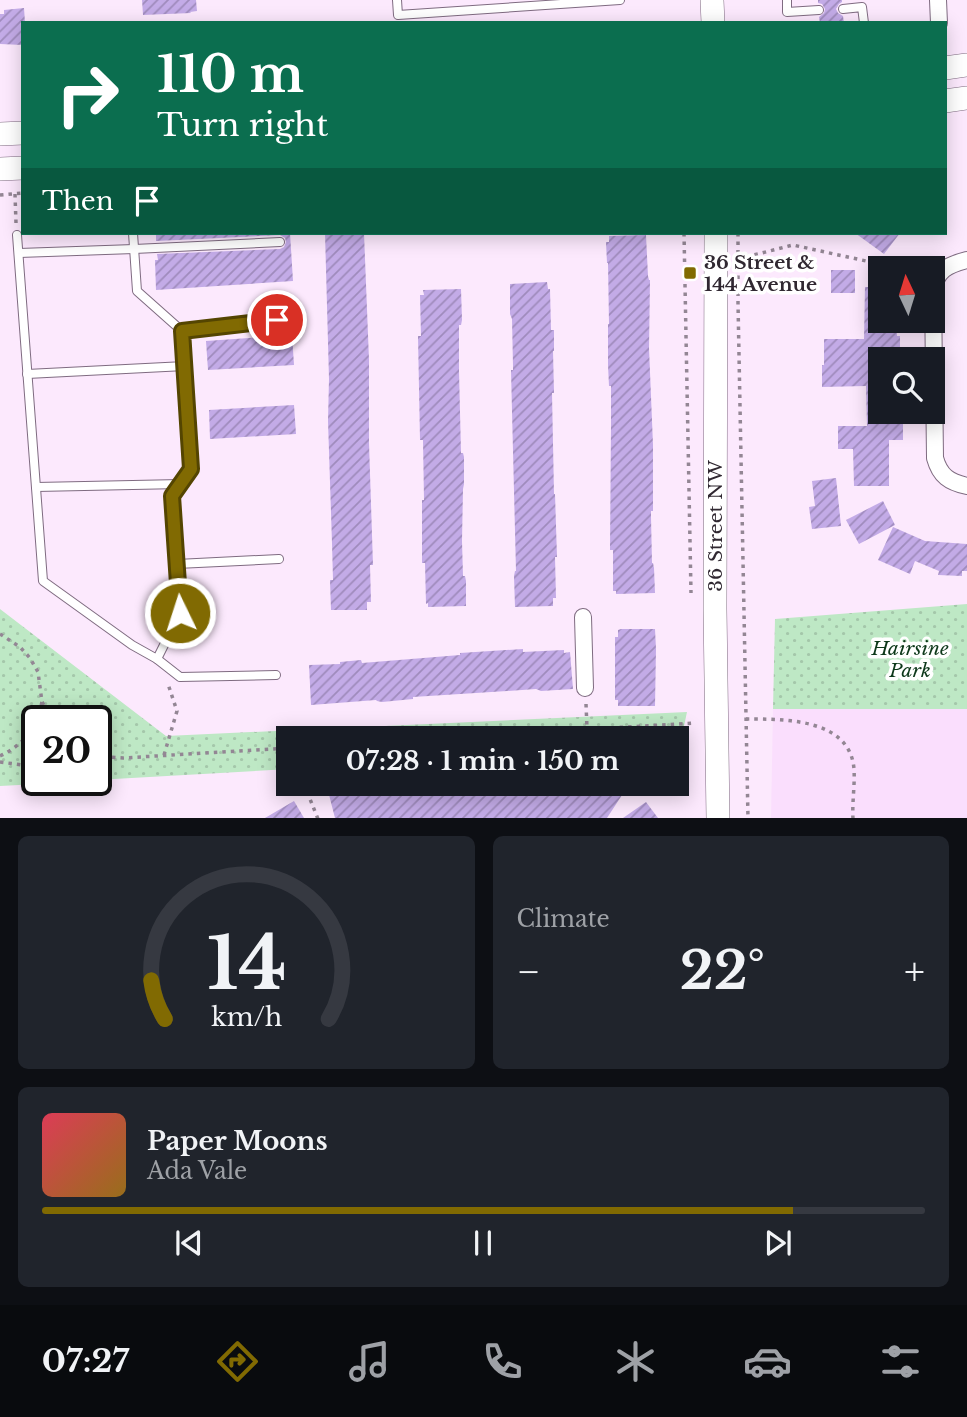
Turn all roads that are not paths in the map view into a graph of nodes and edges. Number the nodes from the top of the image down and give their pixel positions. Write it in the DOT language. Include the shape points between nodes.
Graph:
graph roads {
  1 [pos="397,0"];
  2 [pos="620,0"];
  3 [pos="712,0"];
  4 [pos="787,0"];
  5 [pos="853,0"];
  6 [pos="938,0"];
  7 [pos="862,7"];
  8 [pos="843,9"];
  9 [pos="819,10"];
  10 [pos="787,12"];
  11 [pos="713,21"];
  12 [pos="792,21"];
  13 [pos="864,21"];
  14 [pos="939,21"];
  15 [pos="967,65"];
  16 [pos="947,68"];
  17 [pos="967,98"];
  18 [pos="947,101"];
  19 [pos="21,133"];
  20 [pos="0,134"];
  21 [pos="21,167"];
  22 [pos="0,169"];
  23 [pos="17,235"];
  24 [pos="133,235"];
  25 [pos="716,235"];
  26 [pos="280,242"];
  27 [pos="134,249"];
  28 [pos="19,253"];
  29 [pos="967,260"];
  30 [pos="277,320"];
  31 [pos="182,331"];
  32 [pos="185,366"];
  33 [pos="27,374"];
  34 [pos="181,484"];
  35 [pos="967,486"];
  36 [pos="36,487"];
  37 [pos="279,559"];
  38 [pos="177,564"];
  39 [pos="583,617"];
  40 [pos="157,659"];
  41 [pos="276,675"];
  42 [pos="585,688"];
  43 [pos="718,818"];
  1 -- 2 [label="lane" via="398,15"];
  3 -- 11 [label="street"];
  4 -- 10 [label="lane"];
  5 -- 7 [label="lane"];
  6 -- 14 [label="street"];
  7 -- 8 [label="lane"];
  7 -- 13 [label="lane"];
  9 -- 10 [label="lane"];
  10 -- 12 [label="lane"];
  15 -- 16 [label="street"];
  17 -- 18 [label="street"];
  19 -- 20 [label="street"];
  21 -- 22 [label="street"];
  23 -- 28 [label="lane"];
  24 -- 27 [label="lane"];
  25 -- 43 [label="street, 36 Street NW"];
  26 -- 27 [label="lane"];
  27 -- 28 [label="lane"];
  27 -- 31 [label="lane" via="137,291"];
  28 -- 33 [label="lane"];
  29 -- 35 [label="street" via="940,272 933,291 935,458 945,478"];
  30 -- 31 [label="lane"];
  31 -- 32 [label="lane"];
  32 -- 33 [label="lane"];
  32 -- 34 [label="lane" via="191,469"];
  33 -- 36 [label="lane"];
  34 -- 36 [label="lane"];
  34 -- 38 [label="lane" via="172,496"];
  36 -- 40 [label="lane" via="43,581"];
  37 -- 38 [label="lane"];
  38 -- 40 [label="lane" via="180,613"];
  39 -- 42 [label="street"];
  40 -- 41 [label="lane" via="180,677"];
}
